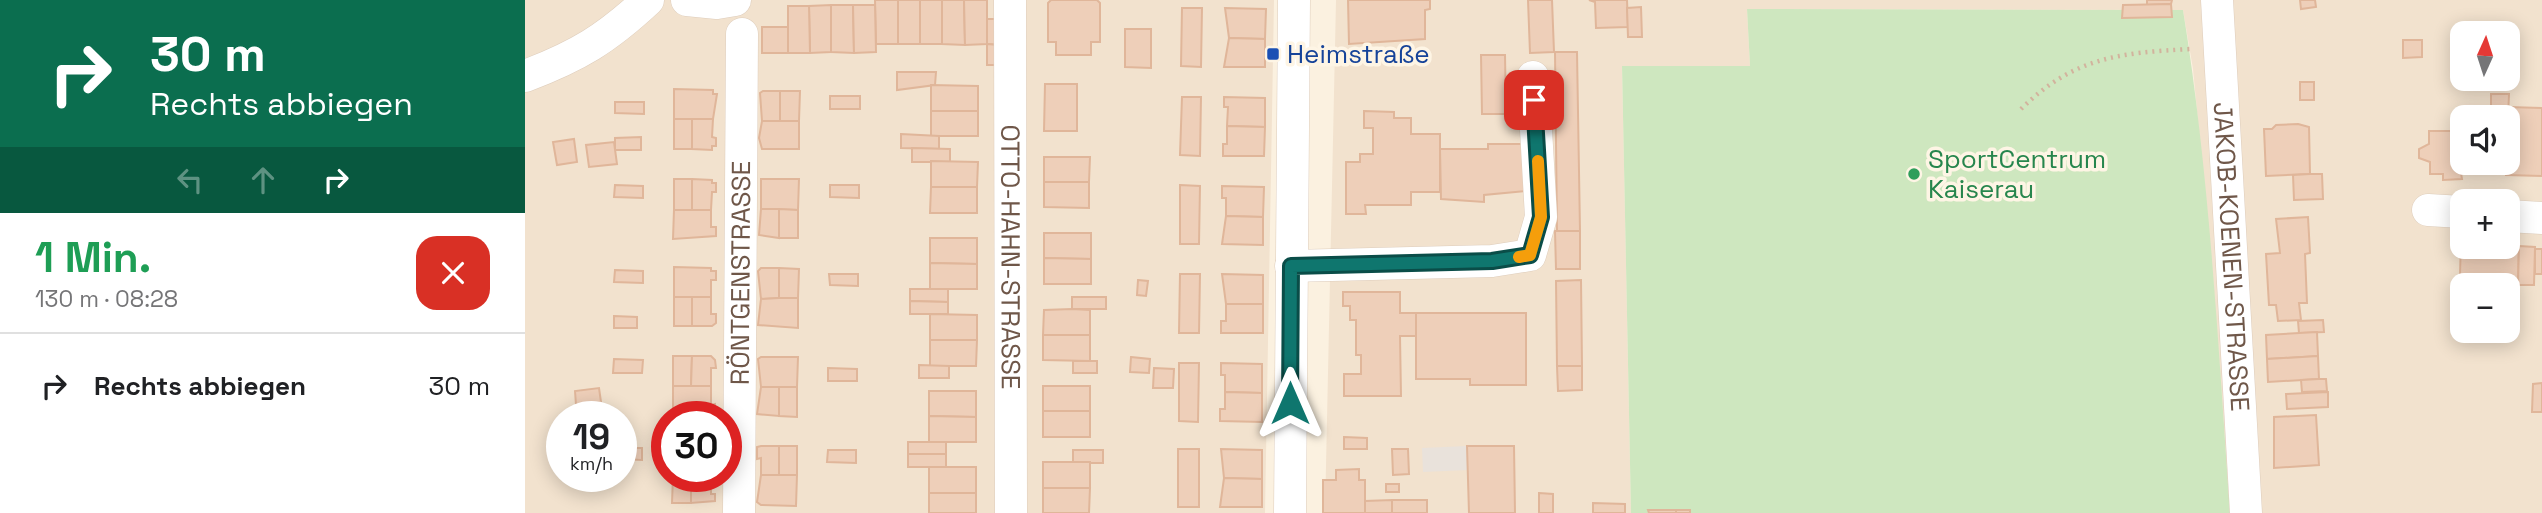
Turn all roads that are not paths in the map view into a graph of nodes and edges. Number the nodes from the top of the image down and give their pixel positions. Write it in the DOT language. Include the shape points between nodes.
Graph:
graph roads {
  1 [pos="648,0"];
  2 [pos="687,0"];
  3 [pos="735,0"];
  4 [pos="1010,0"];
  5 [pos="1294,0"];
  6 [pos="2217,0"];
  7 [pos="743,34"];
  8 [pos="525,76"];
  9 [pos="1533,77"];
  10 [pos="2428,210"];
  11 [pos="2450,211"];
  12 [pos="2520,217"];
  13 [pos="2542,218"];
  14 [pos="1291,266"];
  15 [pos="739,513"];
  16 [pos="1011,513"];
  17 [pos="1290,513"];
  18 [pos="2246,513"];
  1 -- 8 [label="street" via="615,31 572,58"];
  2 -- 3 [label="street"];
  4 -- 16 [label="street, OTTO-HAHN-STRASSE"];
  5 -- 14 [label="street"];
  6 -- 18 [label="street, JAKOB-KOENEN-STRASSE"];
  7 -- 15 [label="street, RÖNTGENSTRASSE"];
  9 -- 14 [label="street" via="1541,217 1530,255 1492,261"];
  10 -- 11 [label="street"];
  12 -- 13 [label="street"];
  14 -- 17 [label="street"];
}
